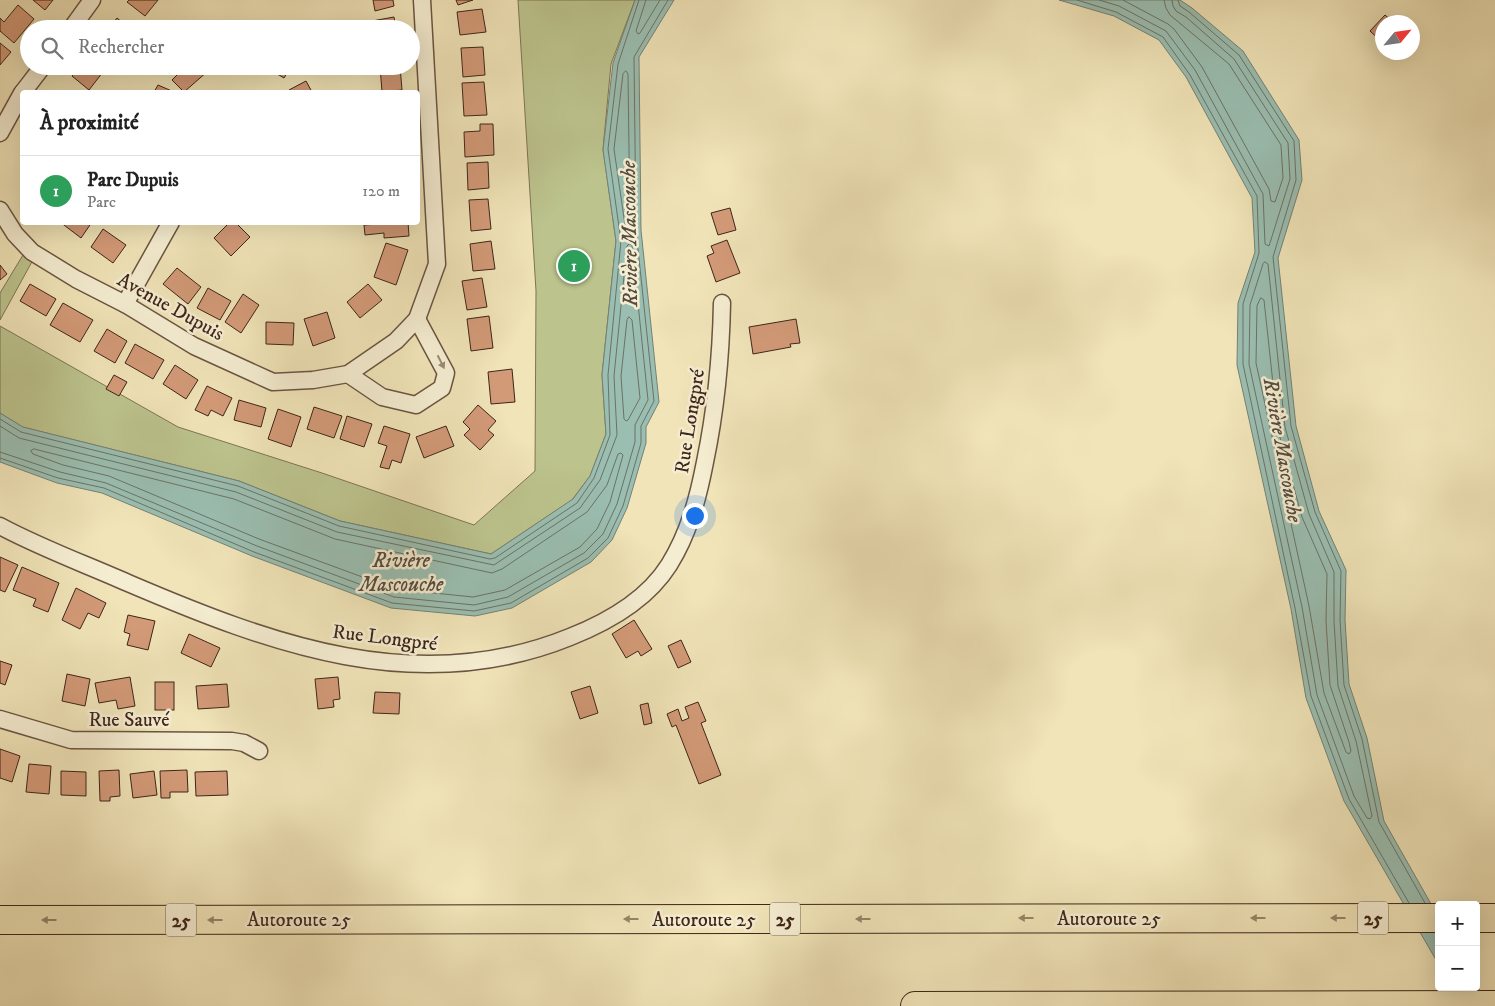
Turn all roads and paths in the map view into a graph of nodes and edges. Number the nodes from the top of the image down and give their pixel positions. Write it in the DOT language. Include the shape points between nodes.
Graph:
graph roads {
  1 [pos="92,0"];
  2 [pos="422,0"];
  3 [pos="78,20"];
  4 [pos="36,75"];
  5 [pos="25,90"];
  6 [pos="20,98"];
  7 [pos="0,133"];
  8 [pos="0,210"];
  9 [pos="169,225"];
  10 [pos="722,303"];
  11 [pos="125,304"];
  12 [pos="417,319"];
  13 [pos="348,374"];
  14 [pos="0,526"];
  15 [pos="0,719"];
  16 [pos="259,751"];
  17 [pos="1435,918"];
  18 [pos="1480,918"];
  19 [pos="1495,918"];
  20 [pos="0,920"];
  21 [pos="1359,1005"];
  22 [pos="1495,1005"];
  23 [pos="915,1006"];
  1 -- 3 [label="street"];
  2 -- 12 [label="street, Avenue Dupuis" via="437,264"];
  4 -- 5 [label="street"];
  6 -- 7 [label="street"];
  8 -- 11 [label="street, Avenue Dupuis" via="15,234 32,252"];
  9 -- 11 [label="street"];
  10 -- 14 [label="street, Rue Longpré" via="718,385 708,451 694,510 674,556 653,587 624,610 579,634 542,647 493,660 444,665 401,664 328,652 264,636 199,613"];
  11 -- 13 [label="street, Avenue Dupuis" via="194,346 273,382"];
  12 -- 13 [label="street, Avenue Dupuis" via="396,341"];
  12 -- 13 [label="street, one-way" via="446,373 442,388 416,405 382,397"];
  15 -- 16 [label="street, Rue Sauvé" via="71,740 232,741"];
  17 -- 20 [label="highway, Autoroute 25 / 25, one-way"];
  18 -- 19 [label="highway"];
  21 -- 22 [label="highway"];
  21 -- 23 [label="highway"];
}
